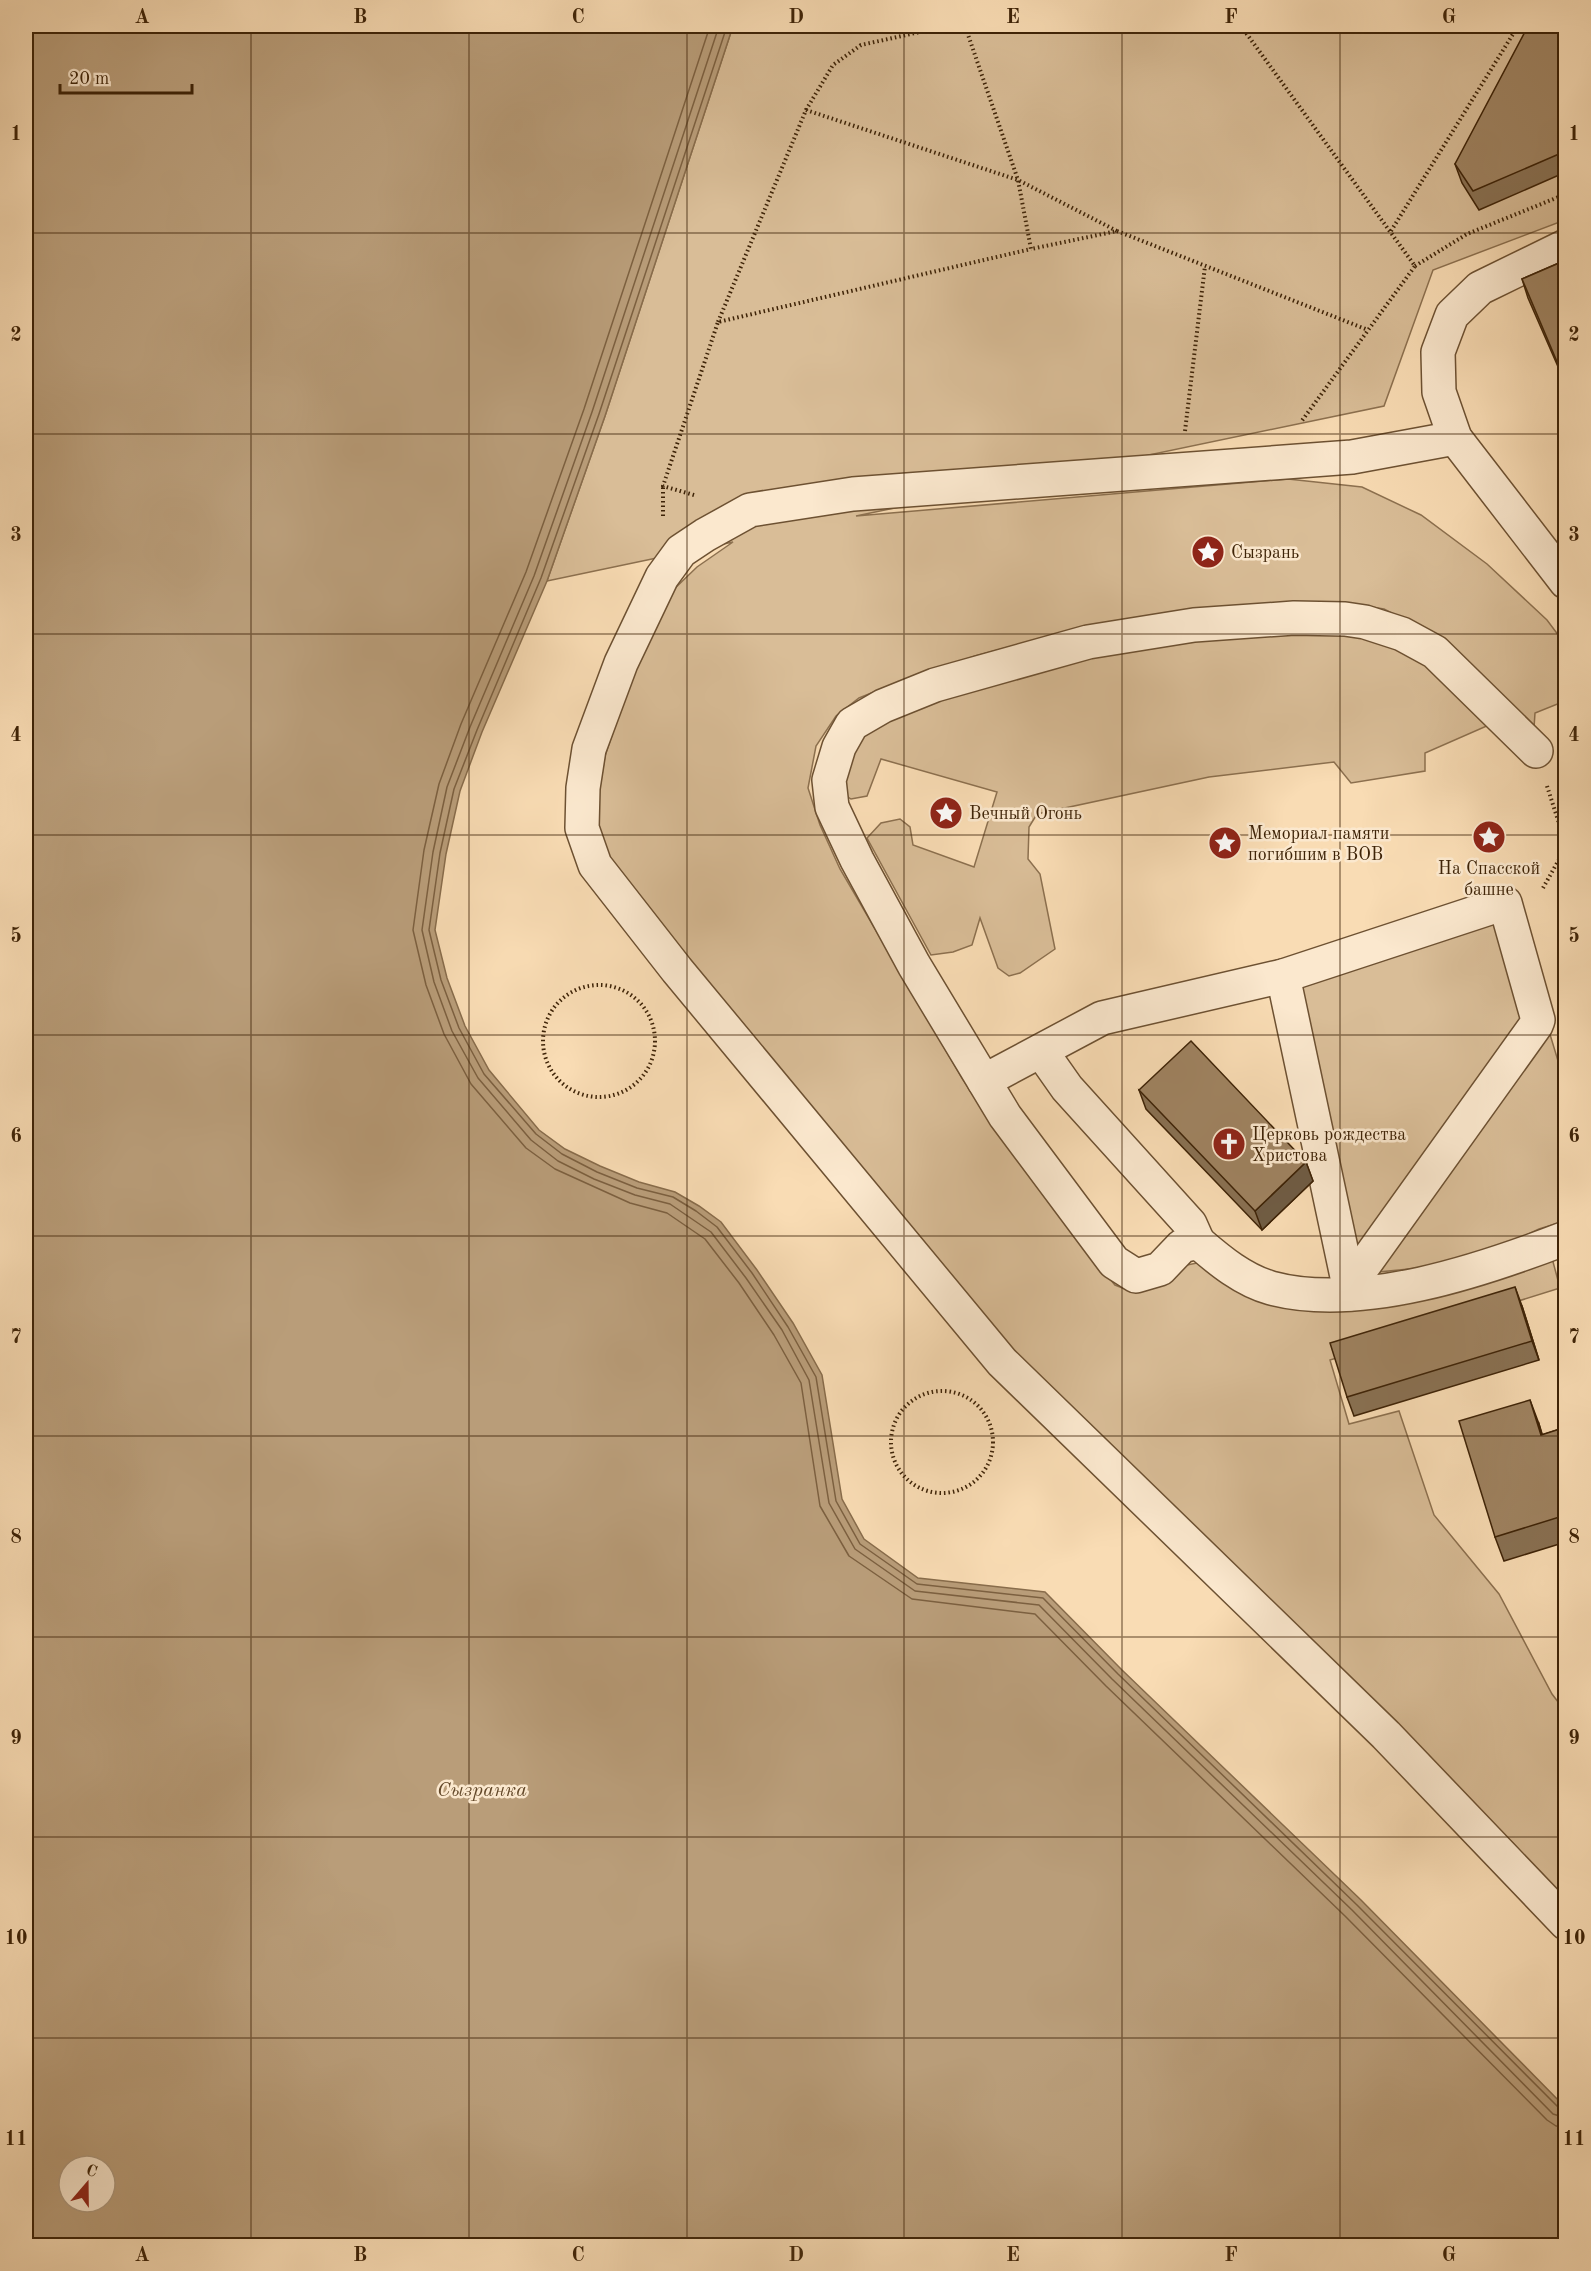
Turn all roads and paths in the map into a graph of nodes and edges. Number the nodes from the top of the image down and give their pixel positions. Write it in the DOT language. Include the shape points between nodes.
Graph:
graph roads {
  1 [pos="947,26"];
  2 [pos="965,26"];
  3 [pos="1241,26"];
  4 [pos="1518,26"];
  5 [pos="806,110"];
  6 [pos="1018,180"];
  7 [pos="1566,194"];
  8 [pos="1118,231"];
  9 [pos="1390,231"];
  10 [pos="1566,246"];
  11 [pos="1031,249"];
  12 [pos="1205,266"];
  13 [pos="1415,266"];
  14 [pos="718,322"];
  15 [pos="1368,330"];
  16 [pos="1455,438"];
  17 [pos="1270,463"];
  18 [pos="1180,470"];
  19 [pos="750,510"];
  20 [pos="1566,582"];
  21 [pos="1536,751"];
  22 [pos="1566,846"];
  23 [pos="1541,892"];
  24 [pos="1283,976"];
  25 [pos="1041,1051"];
  26 [pos="545,1057"];
  27 [pos="984,1081"];
  28 [pos="1566,1238"];
  29 [pos="1198,1242"];
  30 [pos="1349,1290"];
  31 [pos="950,1392"];
  32 [pos="1566,1923"];
  1 -- 5 [label="path" via="861,45 833,65"];
  2 -- 6 [label="path"];
  3 -- 9 [label="path"];
  4 -- 9 [label="path"];
  5 -- 6 [label="path"];
  5 -- 14 [label="path"];
  6 -- 8 [label="path"];
  6 -- 11 [label="path"];
  7 -- 13 [label="path" via="1467,234"];
  8 -- 11 [label="path"];
  8 -- 12 [label="path"];
  9 -- 13 [label="path"];
  10 -- 16 [label="street" via="1480,288 1452,315 1438,352 1439,392"];
  11 -- 14 [label="path"];
  12 -- 15 [label="path"];
  12 -- 18 [label="path"];
  13 -- 15 [label="path"];
  14 -- 19 [label="path" via="663,486"];
  15 -- 17 [label="path"];
  16 -- 17 [label="street" via="1352,458"];
  16 -- 20 [label="street"];
  17 -- 18 [label="street"];
  18 -- 19 [label="street" via="853,494"];
  19 -- 32 [label="street" via="681,551 662,577 621,663 589,749 583,788 582,828 595,865 677,970 1002,1362 1386,1735"];
  21 -- 22 [label="path"];
  21 -- 27 [label="street" via="1435,652 1402,634 1345,619 1294,618 1194,625 1088,642 936,685 883,706 852,724 838,747 829,780 832,807 914,965"];
  22 -- 23 [label="path"];
  24 -- 25 [label="street" via="1102,1018"];
  24 -- 30 [label="street"];
  24 -- 30 [label="street" via="1505,903 1538,1020"];
  25 -- 27 [label="street"];
  25 -- 29 [label="street" via="1067,1088 1190,1224"];
  26 -- 26 [label="path" via="543,1039 556,1004 570,992 587,986 606,985 638,1000 655,1033 655,1051 637,1083 621,1093 603,1097 584,1095 567,1087 553,1074"];
  27 -- 29 [label="street" via="1005,1116 1114,1262 1136,1276 1160,1269 1182,1246"];
  28 -- 30 [label="street" via="1458,1275 1395,1288"];
  29 -- 30 [label="street" via="1239,1274 1270,1287 1308,1295"];
  31 -- 31 [label="path" via="967,1397 990,1422 992,1455 986,1470 974,1483 943,1494 911,1483 893,1456 891,1439 895,1422 917,1397"];
}
